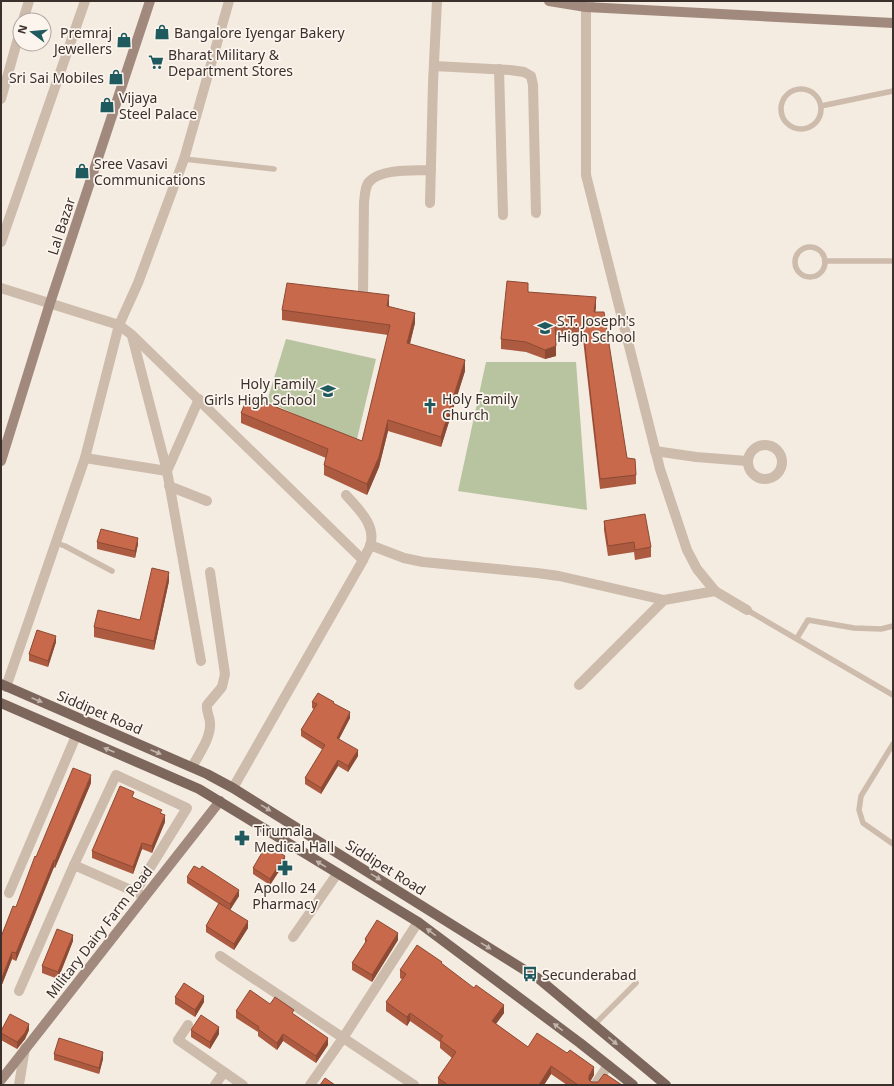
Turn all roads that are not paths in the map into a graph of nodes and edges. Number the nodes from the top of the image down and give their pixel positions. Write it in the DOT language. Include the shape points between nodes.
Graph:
graph roads {
  1 [pos="29,1"];
  2 [pos="85,1"];
  3 [pos="150,1"];
  4 [pos="229,1"];
  5 [pos="437,1"];
  6 [pos="549,1"];
  7 [pos="588,4"];
  8 [pos="26,12"];
  9 [pos="893,23"];
  10 [pos="14,52"];
  11 [pos="434,66"];
  12 [pos="499,69"];
  13 [pos="893,92"];
  14 [pos="1,99"];
  15 [pos="821,106"];
  16 [pos="184,159"];
  17 [pos="274,170"];
  18 [pos="431,170"];
  19 [pos="430,203"];
  20 [pos="536,213"];
  21 [pos="502,215"];
  22 [pos="1,242"];
  23 [pos="893,261"];
  24 [pos="825,262"];
  25 [pos="1,288"];
  26 [pos="363,294"];
  27 [pos="50,303"];
  28 [pos="119,326"];
  29 [pos="132,334"];
  30 [pos="199,399"];
  31 [pos="655,450"];
  32 [pos="85,458"];
  33 [pos="1,460"];
  34 [pos="747,461"];
  35 [pos="167,471"];
  36 [pos="169,486"];
  37 [pos="346,495"];
  38 [pos="207,501"];
  39 [pos="56,543"];
  40 [pos="370,545"];
  41 [pos="363,560"];
  42 [pos="112,571"];
  43 [pos="210,572"];
  44 [pos="715,591"];
  45 [pos="664,600"];
  46 [pos="747,610"];
  47 [pos="893,626"];
  48 [pos="797,638"];
  49 [pos="202,661"];
  50 [pos="579,685"];
  51 [pos="4,686"];
  52 [pos="893,695"];
  53 [pos="1,704"];
  54 [pos="76,736"];
  55 [pos="893,744"];
  56 [pos="192,767"];
  57 [pos="233,788"];
  58 [pos="220,801"];
  59 [pos="893,844"];
  60 [pos="74,865"];
  61 [pos="338,874"];
  62 [pos="135,892"];
  63 [pos="9,893"];
  64 [pos="145,896"];
  65 [pos="418,922"];
  66 [pos="293,937"];
  67 [pos="220,956"];
  68 [pos="636,983"];
  69 [pos="19,991"];
  70 [pos="188,1025"];
  71 [pos="594,1025"];
  72 [pos="343,1038"];
  73 [pos="25,1048"];
  74 [pos="608,1065"];
  75 [pos="224,1072"];
  76 [pos="1,1080"];
  77 [pos="19,1085"];
  78 [pos="215,1085"];
  79 [pos="243,1085"];
  80 [pos="310,1085"];
  81 [pos="414,1085"];
  82 [pos="595,1085"];
  83 [pos="633,1085"];
  84 [pos="666,1085"];
  1 -- 8 [label="street"];
  2 -- 22 [label="street"];
  3 -- 27 [label="main road, Lal Bazar"];
  4 -- 16 [label="street"];
  5 -- 11 [label="street"];
  6 -- 7 [label="main road"];
  7 -- 9 [label="main road"];
  7 -- 31 [label="street" via="586,175"];
  10 -- 14 [label="street"];
  11 -- 12 [label="street"];
  11 -- 18 [label="street"];
  12 -- 20 [label="street" via="524,72 531,76"];
  12 -- 21 [label="street"];
  13 -- 15 [label="lane"];
  15 -- 15 [label="lane" via="821,113 814,125 801,129 788,125 783,119 780,106 786,94 798,88 810,90"];
  16 -- 17 [label="lane"];
  16 -- 28 [label="street" via="138,283"];
  18 -- 19 [label="street"];
  18 -- 26 [label="street" via="391,172 369,181 364,202"];
  23 -- 24 [label="lane"];
  24 -- 24 [label="lane" via="818,275 808,277 799,272 795,263 801,250 810,247 822,252"];
  25 -- 27 [label="street"];
  27 -- 28 [label="street"];
  27 -- 33 [label="main road, Lal Bazar"];
  28 -- 29 [label="street"];
  28 -- 32 [label="street"];
  29 -- 30 [label="street"];
  29 -- 35 [label="street"];
  30 -- 35 [label="street"];
  30 -- 41 [label="street"];
  31 -- 34 [label="street" via="696,457"];
  31 -- 44 [label="street" via="687,550 696,569"];
  32 -- 35 [label="street"];
  32 -- 39 [label="street"];
  35 -- 36 [label="street"];
  36 -- 38 [label="street"];
  36 -- 49 [label="street"];
  37 -- 40 [label="street" via="369,523 372,533"];
  39 -- 42 [label="lane"];
  39 -- 51 [label="street"];
  40 -- 41 [label="street"];
  40 -- 45 [label="street" via="422,562 559,576"];
  41 -- 57 [label="street"];
  43 -- 56 [label="street" via="225,674 222,687 206,704 210,734"];
  44 -- 45 [label="street"];
  44 -- 46 [label="street"];
  45 -- 50 [label="street"];
  46 -- 48 [label="lane"];
  47 -- 48 [label="lane" via="881,630 808,620"];
  48 -- 52 [label="lane"];
  51 -- 56 [label="main road, Siddipet Road, one-way"];
  53 -- 54 [label="main road"];
  58 -- 54 [label="main road, one-way" via="199,789"];
  54 -- 63 [label="street"];
  55 -- 59 [label="lane" via="861,796 859,810 863,823"];
  56 -- 57 [label="main road, Siddipet Road"];
  57 -- 58 [label="main road"];
  57 -- 71 [label="main road, Siddipet Road, one-way" via="539,979"];
  61 -- 58 [label="main road, one-way"];
  58 -- 64 [label="main road, Military Dairy Farm Road"];
  60 -- 62 [label="street"];
  60 -- 62 [label="street" via="116,775 187,808"];
  60 -- 69 [label="street"];
  61 -- 65 [label="main road"];
  61 -- 66 [label="street"];
  62 -- 64 [label="street"];
  64 -- 73 [label="main road, Military Dairy Farm Road"];
  65 -- 72 [label="street"];
  74 -- 65 [label="main road, one-way"];
  67 -- 72 [label="street"];
  68 -- 71 [label="lane"];
  70 -- 75 [label="street" via="178,1040"];
  71 -- 84 [label="main road, Siddipet Road, one-way"];
  72 -- 80 [label="street"];
  72 -- 81 [label="street"];
  73 -- 76 [label="main road, Military Dairy Farm Road"];
  73 -- 77 [label="street"];
  74 -- 82 [label="street"];
  74 -- 83 [label="main road"];
  75 -- 78 [label="street"];
  75 -- 79 [label="street"];
}
